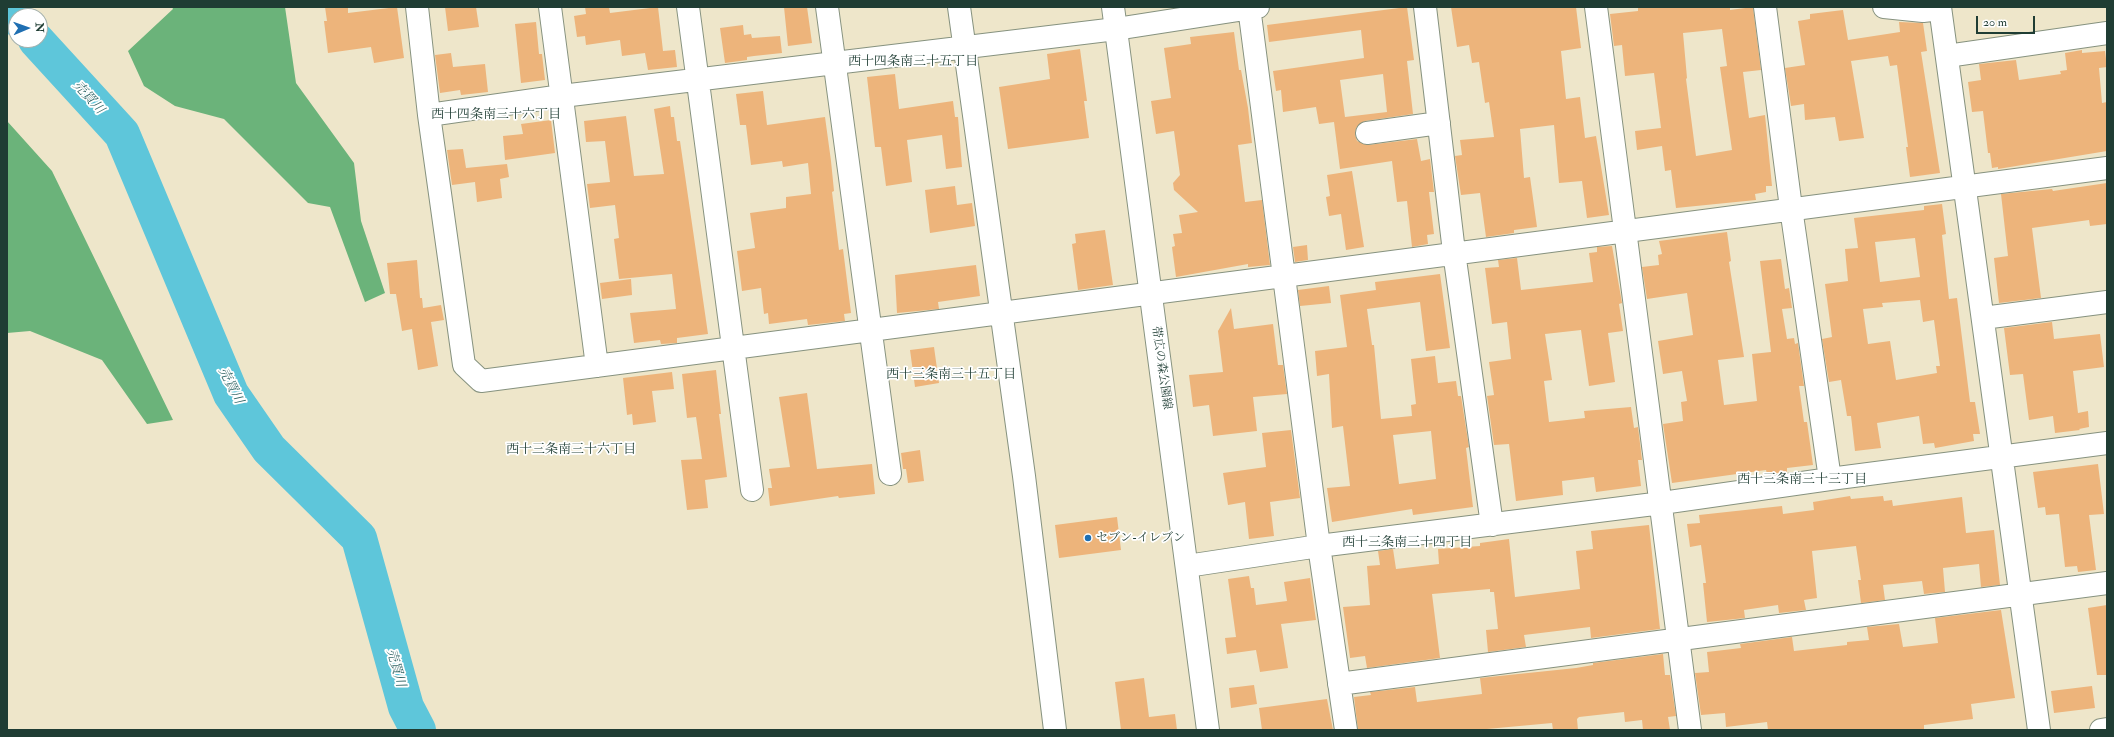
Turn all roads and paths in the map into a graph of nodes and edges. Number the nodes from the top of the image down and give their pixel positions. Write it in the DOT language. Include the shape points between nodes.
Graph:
graph roads {
  1 [pos="416,7"];
  2 [pos="550,7"];
  3 [pos="688,7"];
  4 [pos="827,7"];
  5 [pos="959,7"];
  6 [pos="1113,7"];
  7 [pos="1252,7"];
  8 [pos="1425,7"];
  9 [pos="1596,7"];
  10 [pos="1765,7"];
  11 [pos="1884,7"];
  12 [pos="1940,8"];
  13 [pos="1116,29"];
  14 [pos="2107,33"];
  15 [pos="965,48"];
  16 [pos="1947,56"];
  17 [pos="835,64"];
  18 [pos="697,80"];
  19 [pos="562,96"];
  20 [pos="429,115"];
  21 [pos="1439,123"];
  22 [pos="1367,133"];
  23 [pos="2107,168"];
  24 [pos="1964,187"];
  25 [pos="1791,208"];
  26 [pos="1625,231"];
  27 [pos="1454,252"];
  28 [pos="1285,276"];
  29 [pos="1150,293"];
  30 [pos="2107,302"];
  31 [pos="1001,313"];
  32 [pos="1983,318"];
  33 [pos="871,332"];
  34 [pos="732,348"];
  35 [pos="597,366"];
  36 [pos="2107,443"];
  37 [pos="2002,457"];
  38 [pos="890,474"];
  39 [pos="1830,479"];
  40 [pos="752,490"];
  41 [pos="1662,503"];
  42 [pos="1492,525"];
  43 [pos="1319,546"];
  44 [pos="1187,566"];
  45 [pos="2107,583"];
  46 [pos="2020,595"];
  47 [pos="1678,639"];
  48 [pos="1339,684"];
  49 [pos="2107,729"];
  50 [pos="1055,730"];
  51 [pos="1208,730"];
  52 [pos="1346,730"];
  53 [pos="1690,730"];
  54 [pos="2039,730"];
  55 [pos="2101,730"];
  1 -- 20 [label="street"];
  2 -- 19 [label="street"];
  3 -- 18 [label="street"];
  4 -- 17 [label="street"];
  5 -- 15 [label="street"];
  6 -- 13 [label="street, 帯広の森公園線"];
  7 -- 13 [label="street"];
  7 -- 28 [label="street"];
  8 -- 21 [label="street"];
  9 -- 26 [label="street"];
  10 -- 25 [label="street"];
  11 -- 12 [label="street" via="1923,11"];
  12 -- 16 [label="street"];
  13 -- 15 [label="street"];
  13 -- 29 [label="street, 帯広の森公園線"];
  14 -- 16 [label="street"];
  15 -- 17 [label="street"];
  15 -- 31 [label="street"];
  16 -- 24 [label="street"];
  17 -- 18 [label="street"];
  17 -- 33 [label="street"];
  18 -- 19 [label="street"];
  18 -- 34 [label="street"];
  19 -- 20 [label="street"];
  19 -- 35 [label="street"];
  20 -- 35 [label="street" via="464,365 481,381"];
  21 -- 22 [label="street"];
  21 -- 27 [label="street"];
  23 -- 24 [label="street"];
  24 -- 25 [label="street"];
  24 -- 32 [label="street"];
  25 -- 26 [label="street"];
  25 -- 39 [label="street"];
  26 -- 27 [label="street"];
  26 -- 41 [label="street"];
  27 -- 28 [label="street"];
  27 -- 42 [label="street"];
  28 -- 29 [label="street"];
  28 -- 43 [label="street"];
  29 -- 31 [label="street"];
  29 -- 44 [label="street, 帯広の森公園線"];
  30 -- 32 [label="street"];
  31 -- 33 [label="street"];
  31 -- 50 [label="street"];
  32 -- 37 [label="street"];
  33 -- 34 [label="street"];
  33 -- 38 [label="street"];
  34 -- 35 [label="street"];
  34 -- 40 [label="street"];
  36 -- 37 [label="street"];
  37 -- 39 [label="street"];
  37 -- 46 [label="street"];
  39 -- 41 [label="street"];
  41 -- 42 [label="street"];
  41 -- 47 [label="street"];
  42 -- 43 [label="street"];
  43 -- 44 [label="street"];
  43 -- 48 [label="street"];
  44 -- 51 [label="street, 帯広の森公園線"];
  45 -- 46 [label="street"];
  46 -- 47 [label="street"];
  46 -- 54 [label="street"];
  47 -- 48 [label="street"];
  47 -- 53 [label="street"];
  48 -- 52 [label="street"];
  49 -- 55 [label="street"];
}
